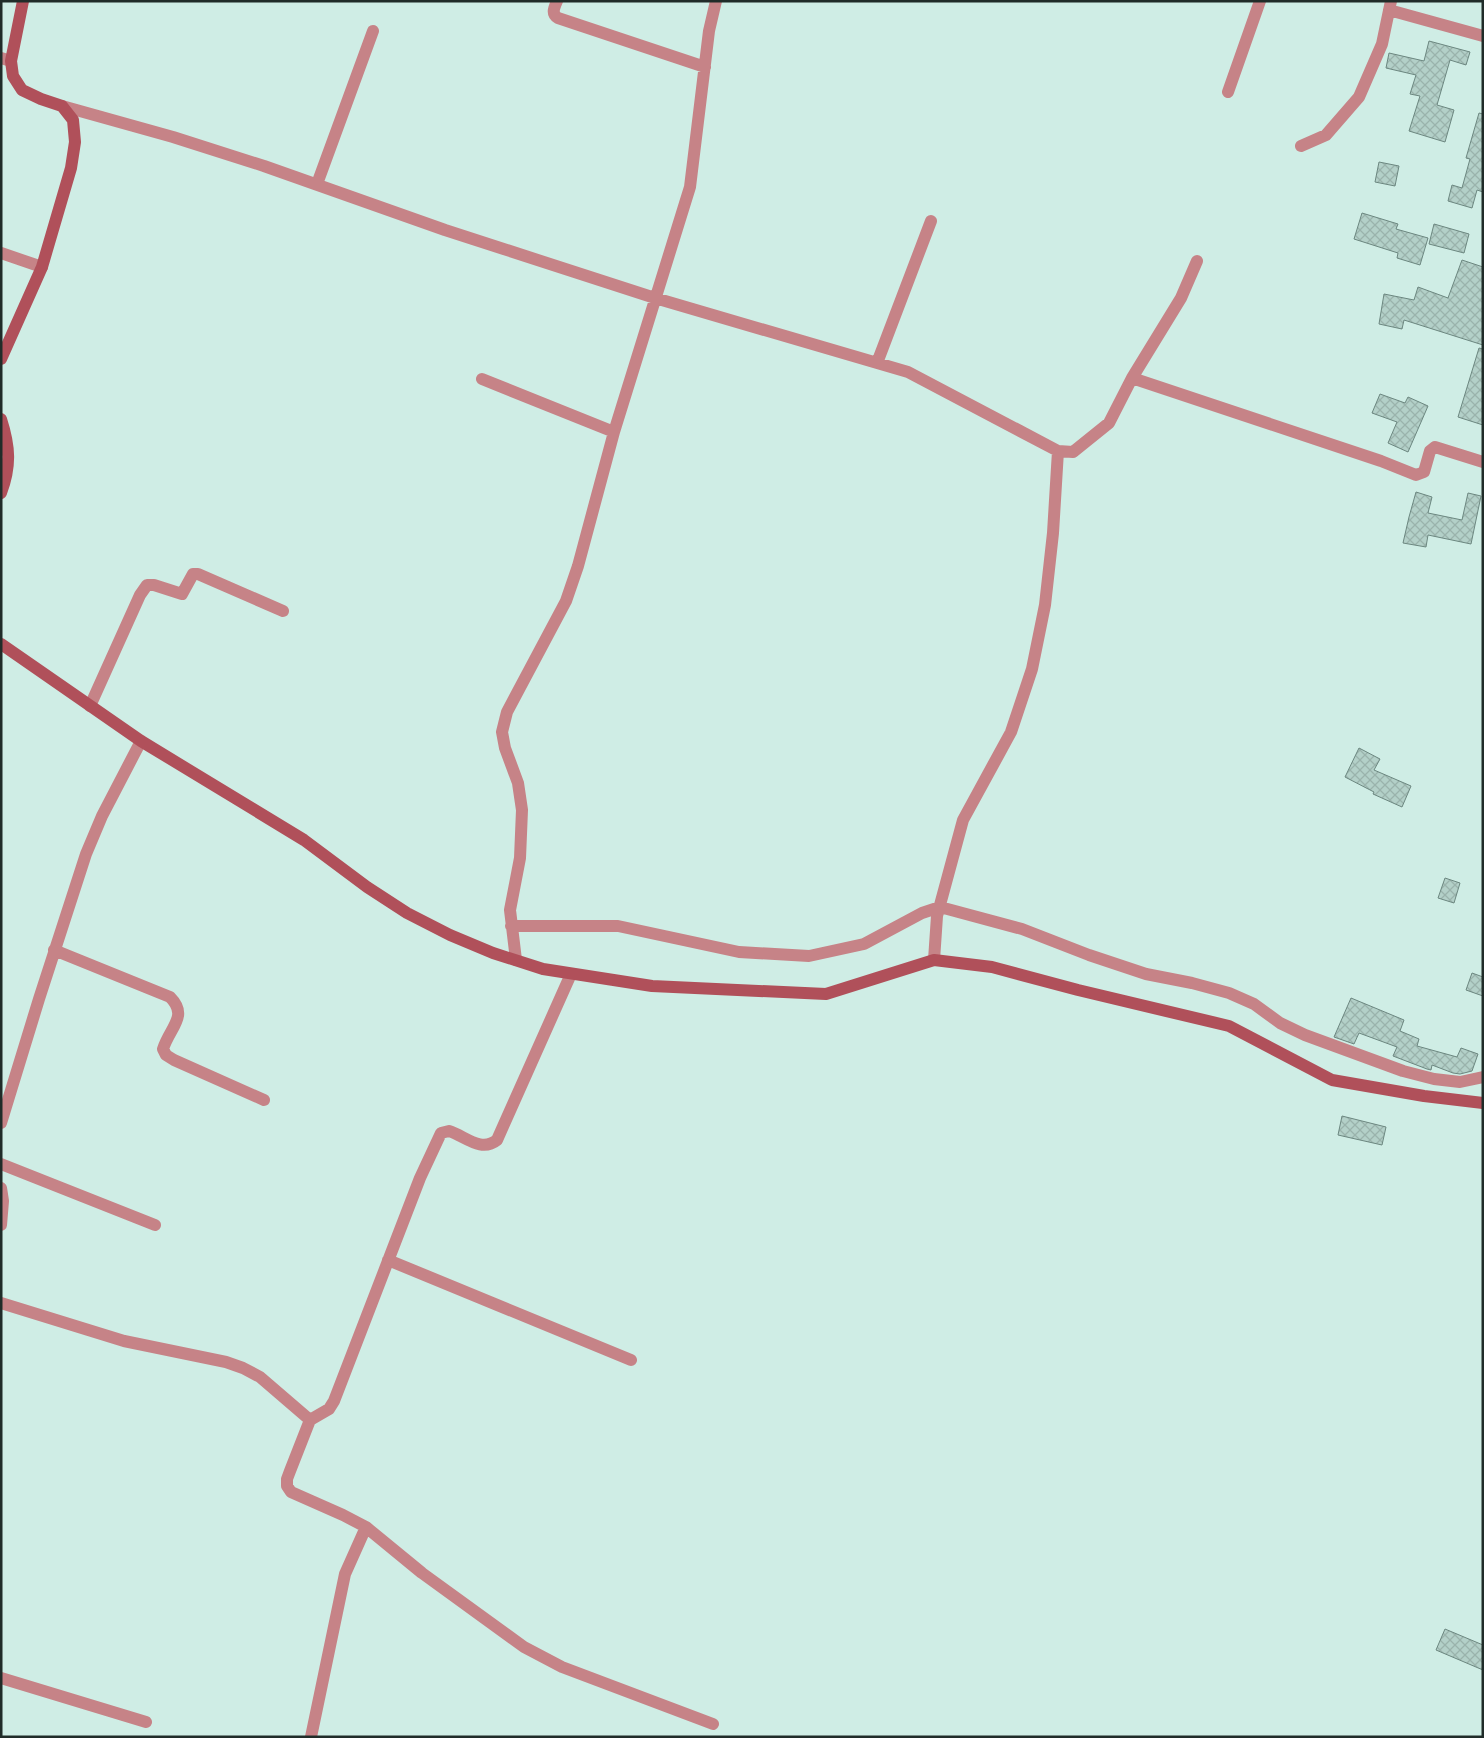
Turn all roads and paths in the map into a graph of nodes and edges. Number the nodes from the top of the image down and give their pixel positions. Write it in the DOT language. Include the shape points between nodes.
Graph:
graph roads {
  1 [pos="23,1"];
  2 [pos="557,1"];
  3 [pos="716,1"];
  4 [pos="1260,1"];
  5 [pos="1390,5"];
  6 [pos="373,31"];
  7 [pos="1483,36"];
  8 [pos="6,59"];
  9 [pos="705,67"];
  10 [pos="1228,92"];
  11 [pos="62,106"];
  12 [pos="1301,146"];
  13 [pos="317,184"];
  14 [pos="931,221"];
  15 [pos="1,252"];
  16 [pos="1197,261"];
  17 [pos="42,267"];
  18 [pos="655,298"];
  19 [pos="1,359"];
  20 [pos="877,363"];
  21 [pos="1132,378"];
  22 [pos="482,379"];
  23 [pos="1,419"];
  24 [pos="614,432"];
  25 [pos="1058,451"];
  26 [pos="1483,462"];
  27 [pos="1,493"];
  28 [pos="283,611"];
  29 [pos="1,644"];
  30 [pos="90,706"];
  31 [pos="141,741"];
  32 [pos="940,907"];
  33 [pos="511,926"];
  34 [pos="54,950"];
  35 [pos="516,960"];
  36 [pos="934,960"];
  37 [pos="571,974"];
  38 [pos="1483,1077"];
  39 [pos="264,1100"];
  40 [pos="1483,1103"];
  41 [pos="1,1123"];
  42 [pos="1,1164"];
  43 [pos="1,1188"];
  44 [pos="155,1225"];
  45 [pos="1,1226"];
  46 [pos="388,1260"];
  47 [pos="1,1303"];
  48 [pos="632,1360"];
  49 [pos="310,1420"];
  50 [pos="366,1527"];
  51 [pos="1,1678"];
  52 [pos="146,1722"];
  53 [pos="713,1724"];
  54 [pos="311,1737"];
  1 -- 8 [label="street"];
  2 -- 9 [label="street" via="553,12 558,18"];
  3 -- 9 [label="street"];
  4 -- 10 [label="street"];
  5 -- 7 [label="street"];
  5 -- 12 [label="street" via="1382,44 1359,97 1326,135"];
  6 -- 13 [label="street"];
  8 -- 11 [label="street" via="22,90"];
  9 -- 18 [label="street" via="690,187"];
  11 -- 13 [label="street" via="173,137"];
  11 -- 17 [label="street" via="73,120 75,142 71,168"];
  13 -- 18 [label="street" via="445,230"];
  14 -- 20 [label="street"];
  15 -- 17 [label="street"];
  16 -- 21 [label="street" via="1181,298"];
  17 -- 19 [label="street"];
  18 -- 20 [label="street"];
  18 -- 24 [label="street"];
  20 -- 25 [label="street" via="908,372"];
  21 -- 25 [label="street" via="1109,423 1073,452"];
  21 -- 26 [label="street" via="1416,475 1424,472 1430,451 1435,447"];
  22 -- 24 [label="street"];
  23 -- 27 [label="street" via="8,439 9,458"];
  24 -- 33 [label="street" via="566,601 507,712 502,732 518,783 522,810 520,858 512,894"];
  25 -- 32 [label="street" via="1045,605 1032,669 1011,732 963,820"];
  28 -- 30 [label="street" via="198,574 189,579 182,594 147,585"];
  29 -- 30 [label="street"];
  30 -- 31 [label="street"];
  31 -- 34 [label="street" via="102,816"];
  31 -- 35 [label="street" via="304,840 407,913 450,935"];
  32 -- 33 [label="street" via="922,912 864,944 809,956 739,952 618,926"];
  32 -- 36 [label="street"];
  32 -- 38 [label="street" via="1022,929 1146,974 1229,993 1305,1035 1403,1071 1460,1082"];
  33 -- 35 [label="street"];
  34 -- 39 [label="street" via="170,997 179,1011 163,1048 166,1055"];
  34 -- 41 [label="street"];
  35 -- 37 [label="street"];
  36 -- 37 [label="street" via="826,994 652,986"];
  36 -- 40 [label="street" via="992,967 1229,1026 1332,1080"];
  37 -- 46 [label="street" via="498,1140 485,1146 449,1131 441,1133"];
  42 -- 44 [label="street"];
  43 -- 45 [label="street"];
  46 -- 48 [label="street"];
  46 -- 49 [label="street" via="334,1401 329,1409"];
  47 -- 49 [label="street" via="124,1341 243,1368 260,1377"];
  49 -- 50 [label="street" via="287,1486 296,1495"];
  50 -- 53 [label="street" via="422,1573 524,1647 562,1667"];
  50 -- 54 [label="street" via="345,1574"];
  51 -- 52 [label="street"];
}
